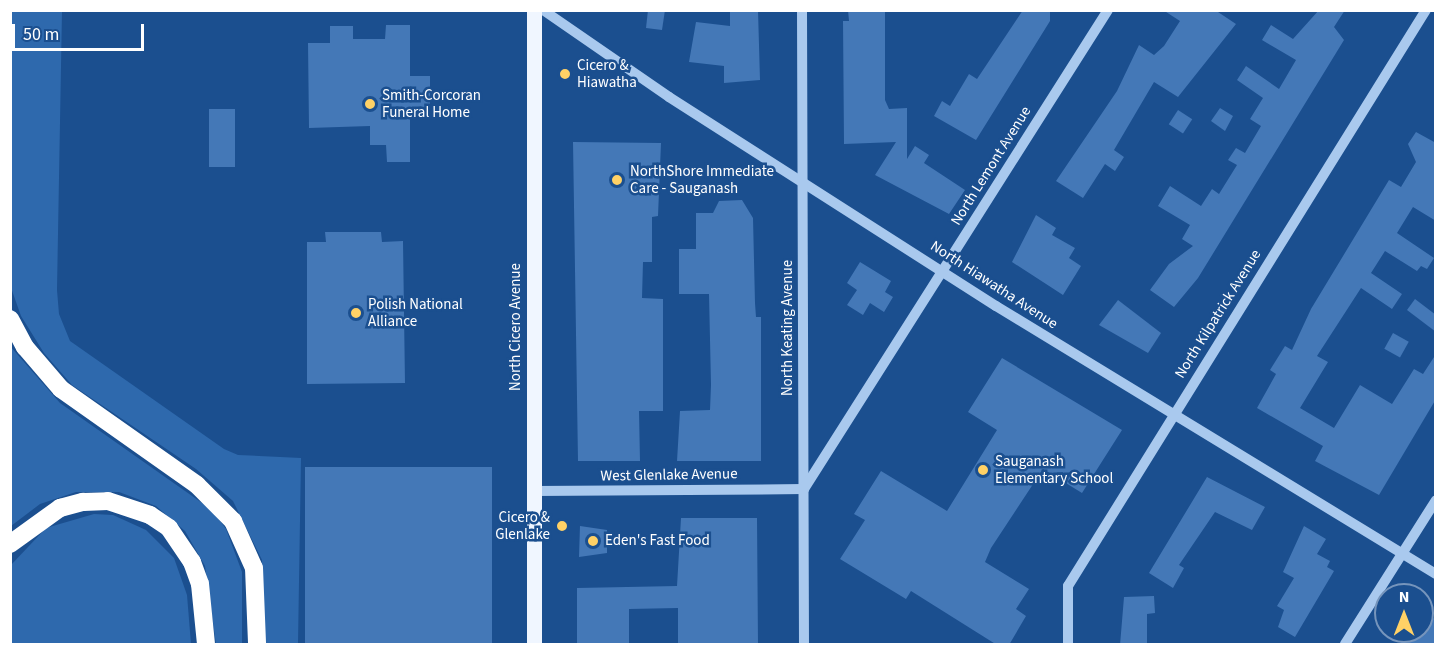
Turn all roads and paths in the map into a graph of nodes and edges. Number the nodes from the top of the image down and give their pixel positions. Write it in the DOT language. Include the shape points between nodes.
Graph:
graph roads {
  1 [pos="534,10"];
  2 [pos="543,10"];
  3 [pos="802,10"];
  4 [pos="1108,10"];
  5 [pos="1426,10"];
  6 [pos="803,180"];
  7 [pos="943,270"];
  8 [pos="10,319"];
  9 [pos="1173,413"];
  10 [pos="804,489"];
  11 [pos="534,491"];
  12 [pos="1436,500"];
  13 [pos="10,544"];
  14 [pos="1401,554"];
  15 [pos="1436,574"];
  16 [pos="206,645"];
  17 [pos="257,645"];
  18 [pos="534,645"];
  19 [pos="804,645"];
  20 [pos="1068,645"];
  21 [pos="1345,645"];
  1 -- 11 [label="main road, North Cicero Avenue"];
  2 -- 6 [label="street, North Hiawatha Avenue" via="669,97"];
  3 -- 6 [label="street, North Keating Avenue"];
  4 -- 7 [label="street, North Lemont Avenue"];
  5 -- 9 [label="street, North Kilpatrick Avenue"];
  6 -- 7 [label="street, North Hiawatha Avenue"];
  6 -- 10 [label="street, North Keating Avenue"];
  7 -- 9 [label="street, North Hiawatha Avenue"];
  7 -- 10 [label="street, North Lemont Avenue"];
  8 -- 17 [label="highway" via="25,347 61,389 198,485 233,521 254,568"];
  9 -- 14 [label="street, North Hiawatha Avenue"];
  9 -- 20 [label="street, North Kilpatrick Avenue" via="1068,586"];
  10 -- 11 [label="street, West Glenlake Avenue"];
  10 -- 19 [label="street, North Keating Avenue"];
  11 -- 18 [label="main road, North Cicero Avenue"];
  12 -- 14 [label="street"];
  13 -- 16 [label="highway" via="60,508 83,502 108,501 150,515 169,528 192,562 200,584"];
  14 -- 15 [label="street, North Hiawatha Avenue"];
  14 -- 21 [label="street"];
}
